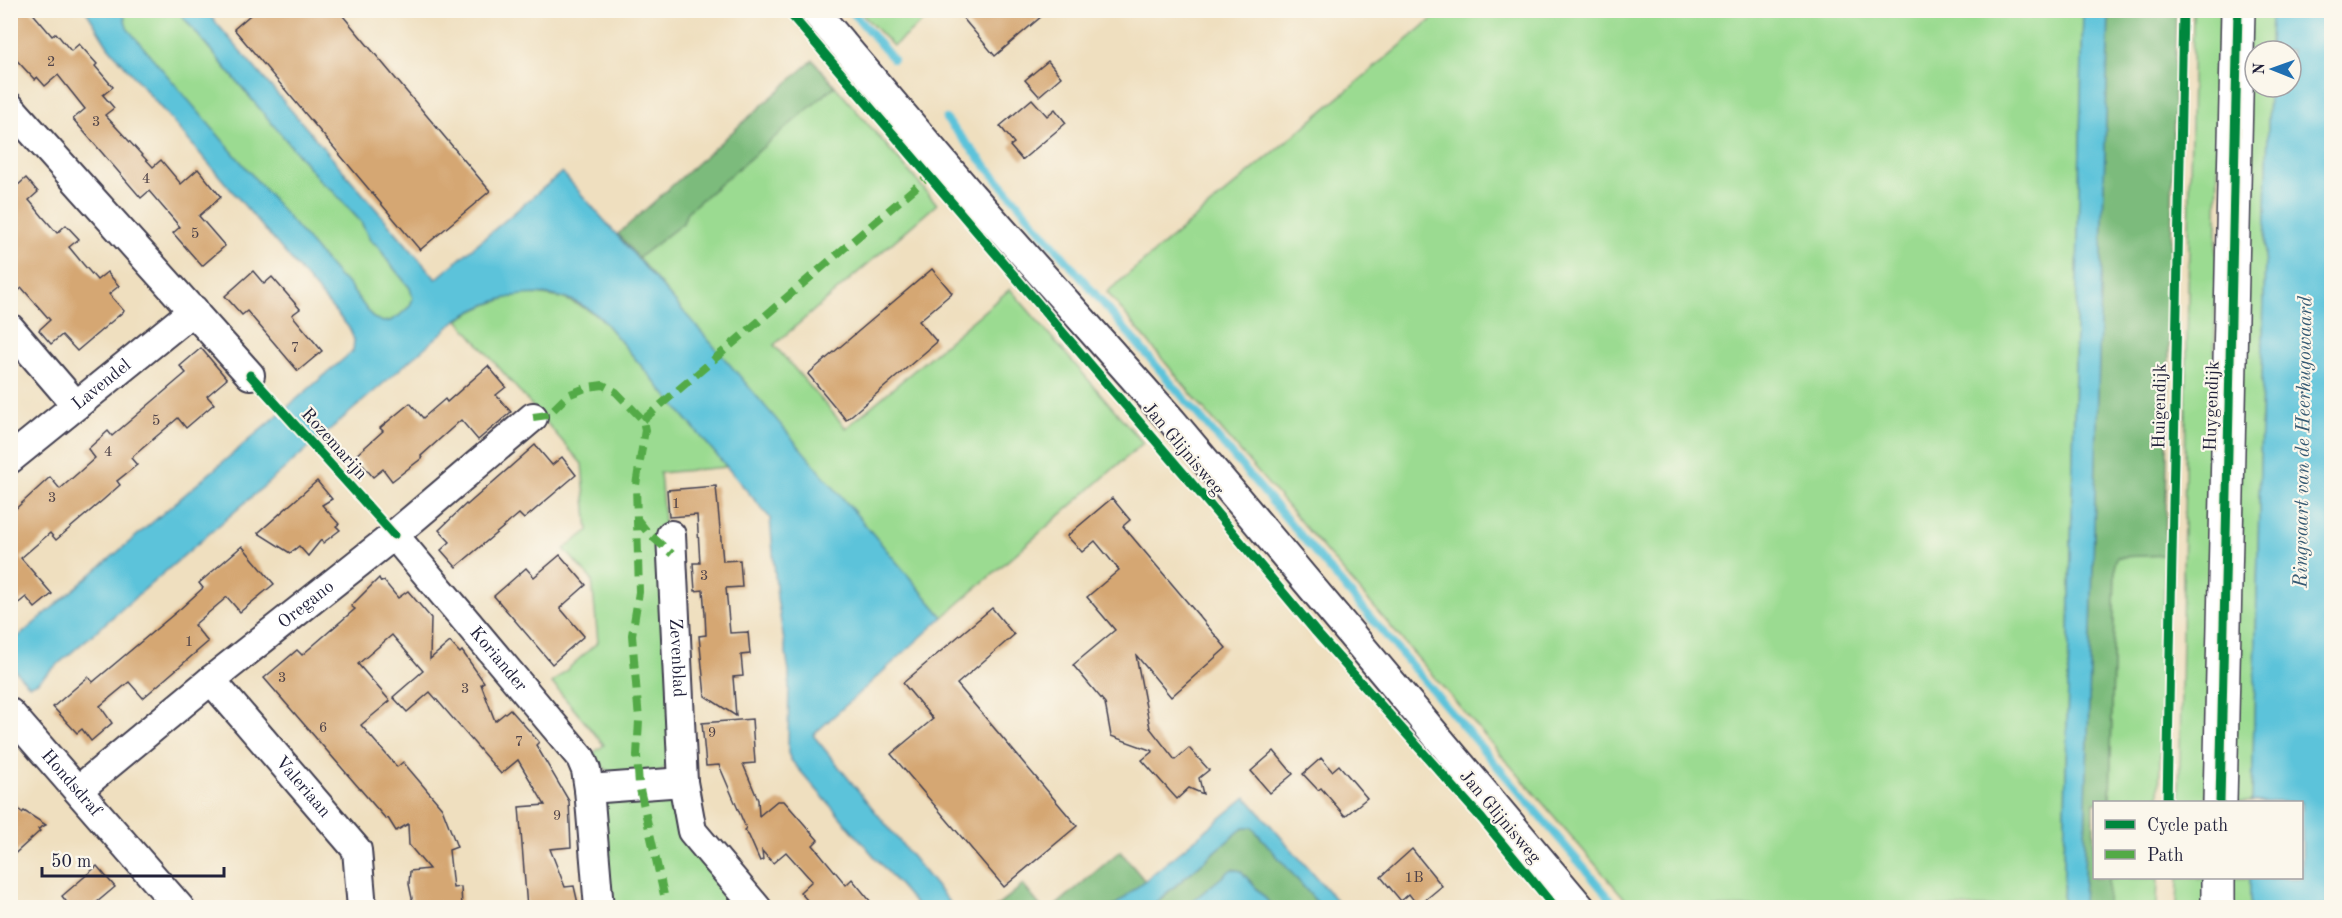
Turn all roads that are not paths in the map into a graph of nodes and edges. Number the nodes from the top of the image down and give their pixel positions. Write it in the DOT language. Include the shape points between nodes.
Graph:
graph roads {
  1 [pos="814,10"];
  2 [pos="2238,10"];
  3 [pos="11,108"];
  4 [pos="194,310"];
  5 [pos="10,328"];
  6 [pos="250,375"];
  7 [pos="76,405"];
  8 [pos="533,417"];
  9 [pos="10,459"];
  10 [pos="394,535"];
  11 [pos="671,535"];
  12 [pos="211,680"];
  13 [pos="10,713"];
  14 [pos="683,782"];
  15 [pos="589,789"];
  16 [pos="78,790"];
  17 [pos="2220,801"];
  18 [pos="2218,879"];
  19 [pos="745,903"];
  20 [pos="180,908"];
  21 [pos="362,908"];
  22 [pos="599,908"];
  23 [pos="1581,908"];
  24 [pos="2218,908"];
  1 -- 23 [label="street, Jan Glijnisweg" via="971,195 1172,421"];
  2 -- 17 [label="main road, Huygendijk"];
  3 -- 4 [label="street"];
  4 -- 6 [label="street"];
  4 -- 7 [label="street, Lavendel"];
  5 -- 7 [label="street"];
  7 -- 9 [label="street, Lavendel"];
  8 -- 10 [label="street, Oregano"];
  10 -- 12 [label="street, Oregano"];
  10 -- 15 [label="street, Koriander" via="581,758"];
  11 -- 14 [label="street, Zevenblad"];
  12 -- 16 [label="street, Oregano"];
  12 -- 21 [label="street, Valeriaan" via="357,850"];
  13 -- 16 [label="street, Hondsdraf"];
  14 -- 15 [label="street"];
  14 -- 19 [label="street, Zevenblad" via="692,831"];
  15 -- 22 [label="street, Koriander"];
  16 -- 20 [label="street, Hondsdraf"];
  18 -- 24 [label="main road"];
}
